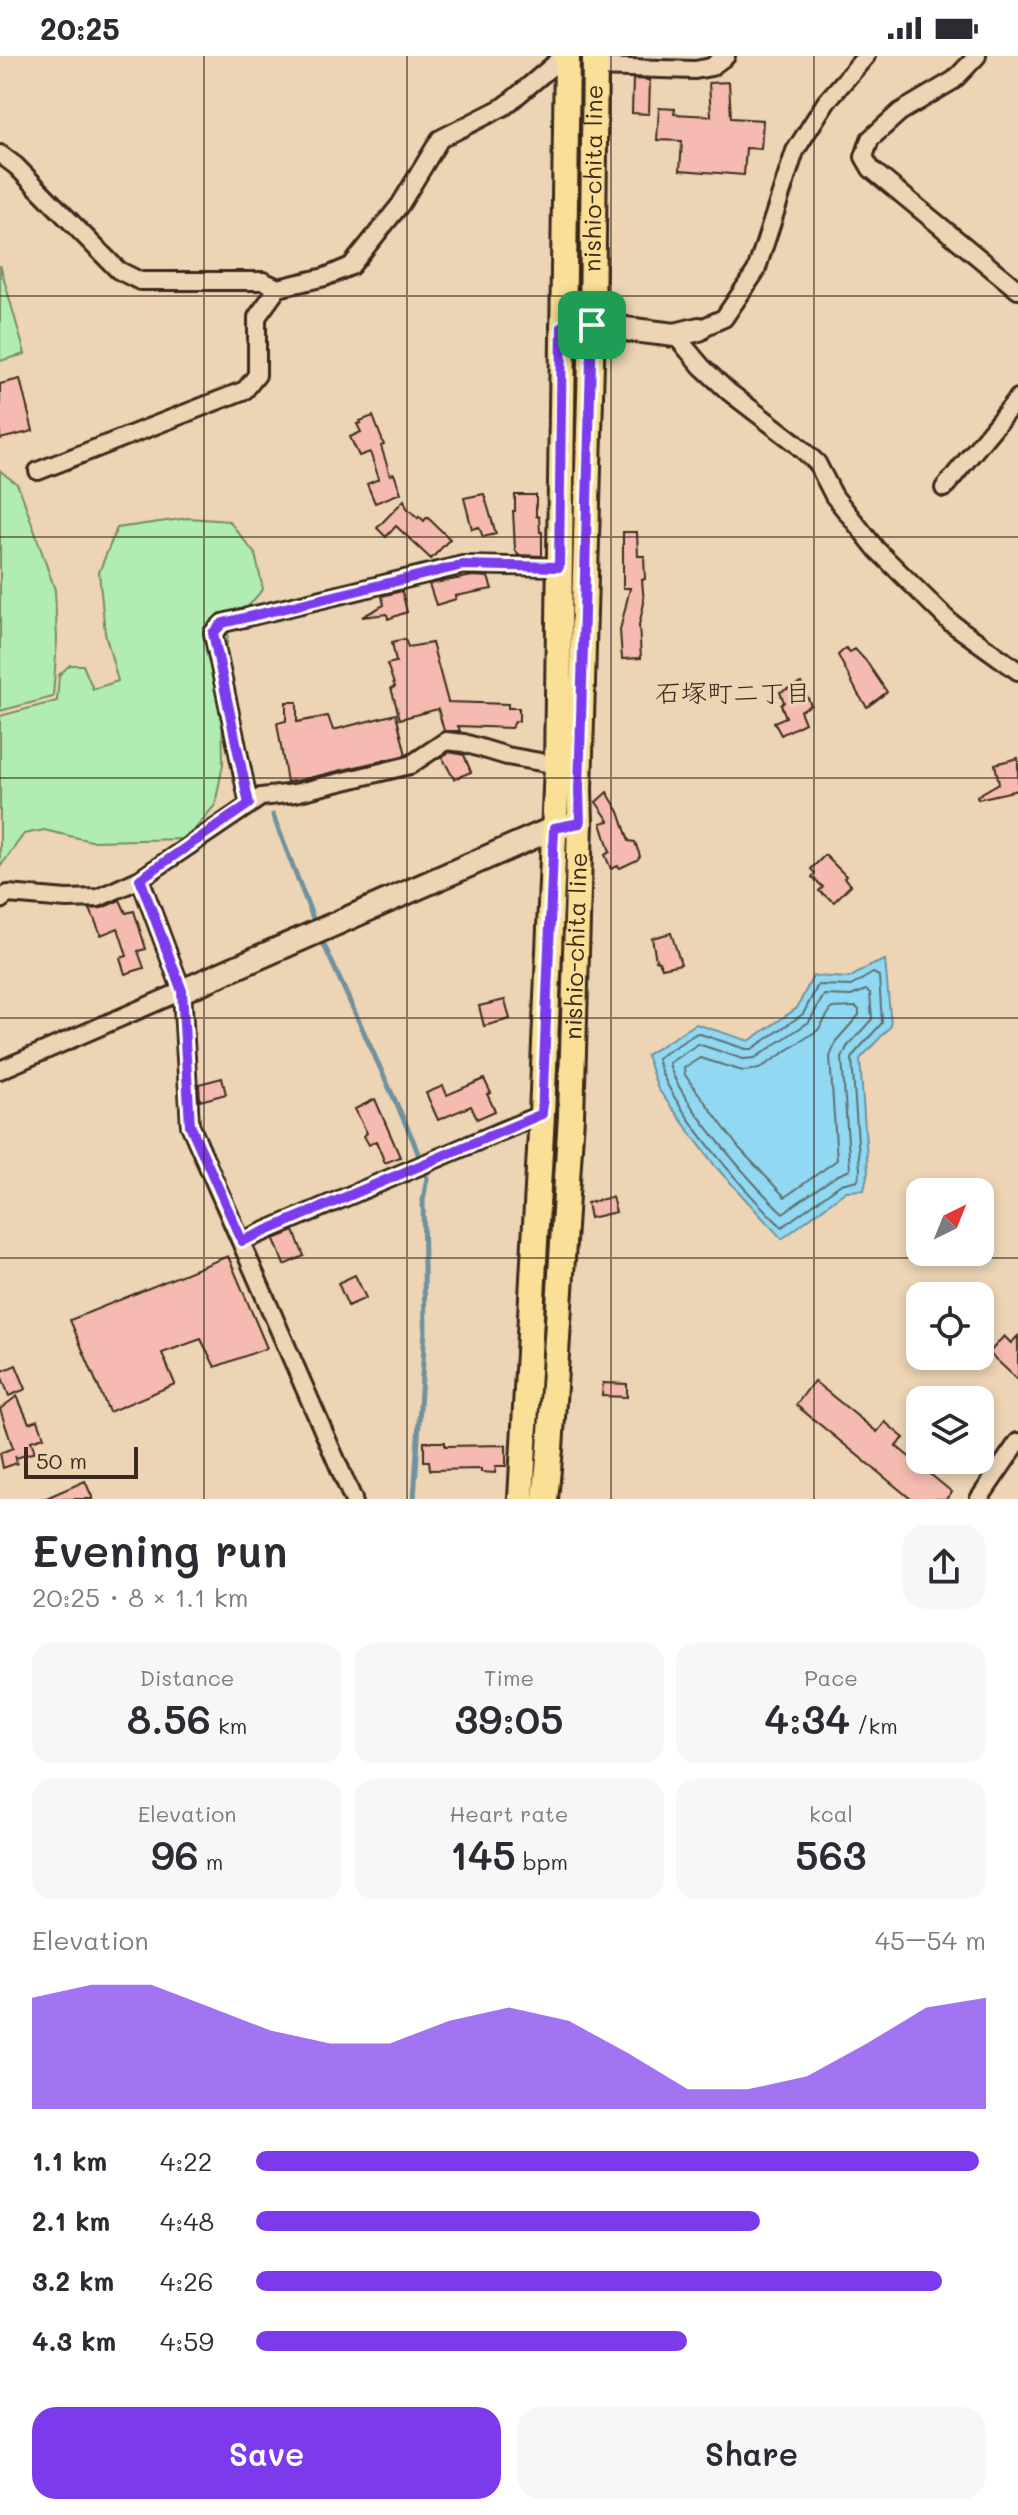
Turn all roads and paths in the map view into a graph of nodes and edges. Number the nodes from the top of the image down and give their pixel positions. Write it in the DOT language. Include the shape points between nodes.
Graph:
graph roads {
  1 [pos="566,56"];
  2 [pos="726,56"];
  3 [pos="866,56"];
  4 [pos="977,56"];
  5 [pos="595,61"];
  6 [pos="0,154"];
  7 [pos="278,288"];
  8 [pos="1018,290"];
  9 [pos="592,325"];
  10 [pos="562,326"];
  11 [pos="699,329"];
  12 [pos="675,335"];
  13 [pos="1018,398"];
  14 [pos="38,471"];
  15 [pos="944,488"];
  16 [pos="559,567"];
  17 [pos="1018,671"];
  18 [pos="557,765"];
  19 [pos="249,804"];
  20 [pos="580,823"];
  21 [pos="554,828"];
  22 [pos="140,879"];
  23 [pos="0,900"];
  24 [pos="182,991"];
  25 [pos="0,1070"];
  26 [pos="542,1114"];
  27 [pos="242,1241"];
  28 [pos="1018,1442"];
  29 [pos="353,1499"];
  30 [pos="521,1499"];
  31 [pos="545,1499"];
  32 [pos="979,1499"];
  1 -- 7 [label="street" via="505,106 440,139 400,205 351,266"];
  1 -- 10 [label="main road, nishio-chita line"];
  2 -- 5 [label="street" via="695,70"];
  3 -- 11 [label="street" via="826,102 795,151 756,271 724,318"];
  4 -- 8 [label="street" via="954,80 900,112 870,139 864,157 871,169"];
  5 -- 9 [label="main road, nishio-chita line"];
  6 -- 7 [label="street" via="118,270 140,281 263,281"];
  7 -- 14 [label="street" via="257,317 257,375 245,390"];
  9 -- 10 [label="street"];
  9 -- 12 [label="street"];
  9 -- 20 [label="main road, nishio-chita line"];
  10 -- 16 [label="main road, nishio-chita line"];
  11 -- 12 [label="street"];
  12 -- 17 [label="street" via="729,392 817,463 834,496 877,550 950,622"];
  13 -- 15 [label="street"];
  16 -- 18 [label="main road, nishio-chita line"];
  16 -- 19 [label="street" via="463,565 223,623 213,633"];
  18 -- 19 [label="street" via="446,741 410,765"];
  18 -- 21 [label="main road, nishio-chita line"];
  19 -- 22 [label="street"];
  20 -- 21 [label="street"];
  20 -- 31 [label="main road, nishio-chita line" via="571,1116"];
  21 -- 24 [label="street"];
  21 -- 26 [label="main road, nishio-chita line"];
  22 -- 23 [label="street" via="98,898 8,894"];
  22 -- 24 [label="street"];
  24 -- 25 [label="street"];
  24 -- 27 [label="street" via="190,1125"];
  26 -- 27 [label="street"];
  26 -- 30 [label="main road, nishio-chita line"];
  27 -- 29 [label="street"];
  28 -- 32 [label="street"];
}
